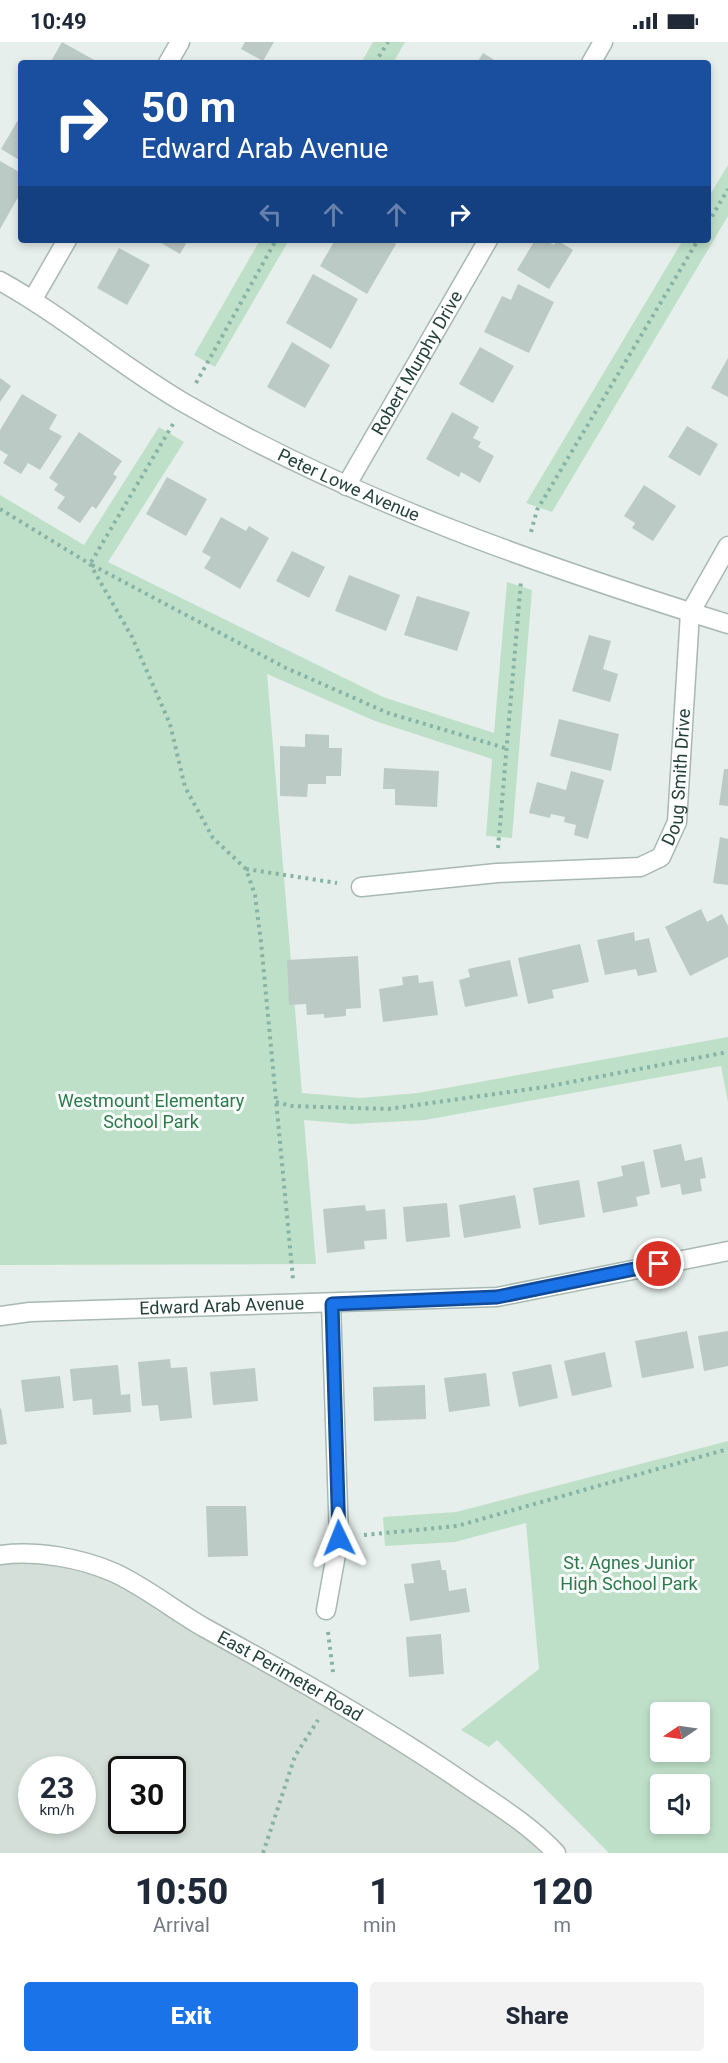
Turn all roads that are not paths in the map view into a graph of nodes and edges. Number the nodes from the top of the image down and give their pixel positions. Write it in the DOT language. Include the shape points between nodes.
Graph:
graph roads {
  1 [pos="180,42"];
  2 [pos="603,42"];
  3 [pos="170,60"];
  4 [pos="593,60"];
  5 [pos="65,243"];
  6 [pos="486,243"];
  7 [pos="0,281"];
  8 [pos="33,299"];
  9 [pos="346,486"];
  10 [pos="728,546"];
  11 [pos="690,613"];
  12 [pos="728,624"];
  13 [pos="361,887"];
  14 [pos="728,1251"];
  15 [pos="332,1304"];
  16 [pos="0,1316"];
  17 [pos="0,1555"];
  18 [pos="326,1610"];
  19 [pos="556,1853"];
  1 -- 3 [label="street"];
  2 -- 4 [label="street"];
  5 -- 8 [label="street"];
  6 -- 9 [label="street, Robert Murphy Drive"];
  7 -- 8 [label="street, Peter Lowe Avenue"];
  8 -- 9 [label="street, Peter Lowe Avenue" via="185,403"];
  9 -- 11 [label="street, Peter Lowe Avenue" via="524,558"];
  10 -- 11 [label="street, Doug Smith Drive"];
  11 -- 12 [label="street, Peter Lowe Avenue"];
  11 -- 13 [label="street, Doug Smith Drive" via="677,822 661,857 640,867 496,873"];
  14 -- 15 [label="street, Edward Arab Avenue" via="497,1297"];
  15 -- 16 [label="street, Edward Arab Avenue"];
  15 -- 18 [label="street" via="339,1538"];
  17 -- 19 [label="street, East Perimeter Road" via="66,1558 116,1574 423,1753 528,1827"];
}
